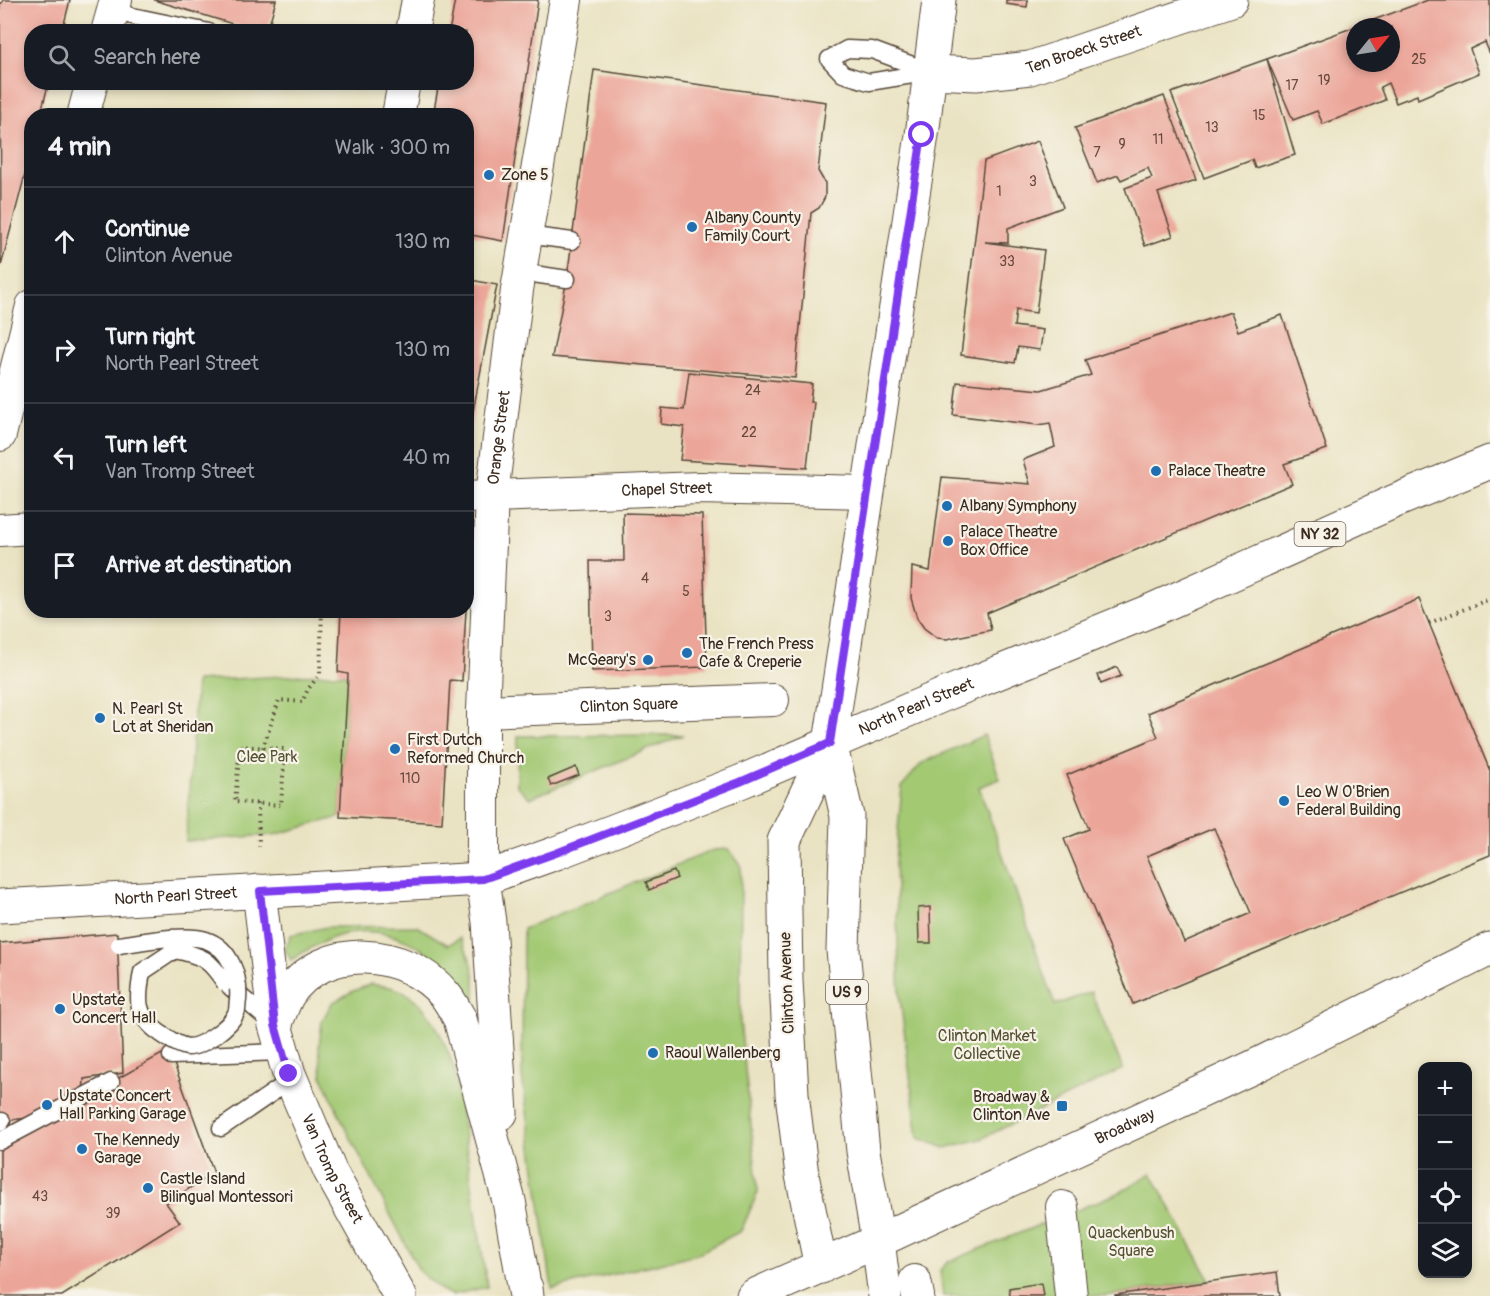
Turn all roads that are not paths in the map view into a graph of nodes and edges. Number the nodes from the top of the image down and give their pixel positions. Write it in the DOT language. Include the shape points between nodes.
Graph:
graph roads {
  1 [pos="418,0"];
  2 [pos="566,0"];
  3 [pos="939,0"];
  4 [pos="1231,0"];
  5 [pos="112,15"];
  6 [pos="163,24"];
  7 [pos="414,24"];
  8 [pos="932,72"];
  9 [pos="90,90"];
  10 [pos="403,90"];
  11 [pos="85,108"];
  12 [pos="399,108"];
  13 [pos="526,235"];
  14 [pos="572,241"];
  15 [pos="520,272"];
  16 [pos="567,279"];
  17 [pos="24,338"];
  18 [pos="0,435"];
  19 [pos="1490,462"];
  20 [pos="867,492"];
  21 [pos="479,496"];
  22 [pos="24,528"];
  23 [pos="0,530"];
  24 [pos="773,700"];
  25 [pos="483,711"];
  26 [pos="830,743"];
  27 [pos="483,879"];
  28 [pos="260,891"];
  29 [pos="0,906"];
  30 [pos="119,945"];
  31 [pos="1490,949"];
  32 [pos="283,1052"];
  33 [pos="171,1056"];
  34 [pos="111,1082"];
  35 [pos="222,1128"];
  36 [pos="0,1141"];
  37 [pos="509,1202"];
  38 [pos="1062,1207"];
  39 [pos="878,1241"];
  40 [pos="821,1267"];
  41 [pos="526,1293"];
  42 [pos="400,1296"];
  43 [pos="753,1296"];
  44 [pos="885,1296"];
  45 [pos="1071,1296"];
  1 -- 7 [label="street"];
  2 -- 13 [label="street, Orange Street"];
  3 -- 8 [label="main road, Clinton Avenue / US 9"];
  4 -- 8 [label="main road, Ten Broeck Street" via="1030,68 976,74"];
  5 -- 6 [label="lane"];
  8 -- 8 [label="lane" via="872,50 847,48 830,59 843,74 869,81"];
  8 -- 20 [label="main road, Clinton Avenue / US 9"];
  9 -- 11 [label="street"];
  10 -- 12 [label="street"];
  13 -- 14 [label="lane"];
  13 -- 15 [label="street, Orange Street"];
  15 -- 16 [label="lane"];
  15 -- 21 [label="street, Orange Street"];
  17 -- 18 [label="street"];
  19 -- 26 [label="main road, North Pearl Street / NY 32"];
  20 -- 21 [label="street, Chapel Street" via="699,488"];
  20 -- 26 [label="main road, Clinton Avenue / US 9"];
  21 -- 25 [label="street, Orange Street"];
  22 -- 23 [label="street"];
  24 -- 25 [label="street, Clinton Square"];
  25 -- 27 [label="street, Orange Street"];
  26 -- 27 [label="main road, North Pearl Street" via="740,782"];
  26 -- 39 [label="main road, Clinton Avenue / US 9" via="847,816 843,950 863,1151"];
  26 -- 40 [label="main road, Clinton Avenue" via="784,841 792,1094 802,1175"];
  27 -- 28 [label="main road, North Pearl Street"];
  27 -- 37 [label="main road"];
  28 -- 29 [label="main road, North Pearl Street"];
  28 -- 32 [label="main road, Van Tromp Street"];
  30 -- 32 [label="lane, bridge" via="205,939 223,950 239,988 236,1013 209,1040 189,1047 171,1040 142,1015 137,997 142,972 175,950 199,955 216,970 225,983"];
  31 -- 39 [label="main road, Broadway" via="1251,1068"];
  32 -- 33 [label="lane"];
  32 -- 35 [label="lane"];
  32 -- 37 [label="main road" via="288,995 310,972 336,959 365,955 398,963 422,975 445,994 460,1019"];
  32 -- 42 [label="main road, Van Tromp Street" via="330,1171"];
  34 -- 36 [label="lane"];
  37 -- 41 [label="main road"];
  38 -- 45 [label="street"];
  39 -- 40 [label="main road, Broadway"];
  39 -- 44 [label="main road, Clinton Avenue"];
  40 -- 43 [label="main road, Broadway"];
}
